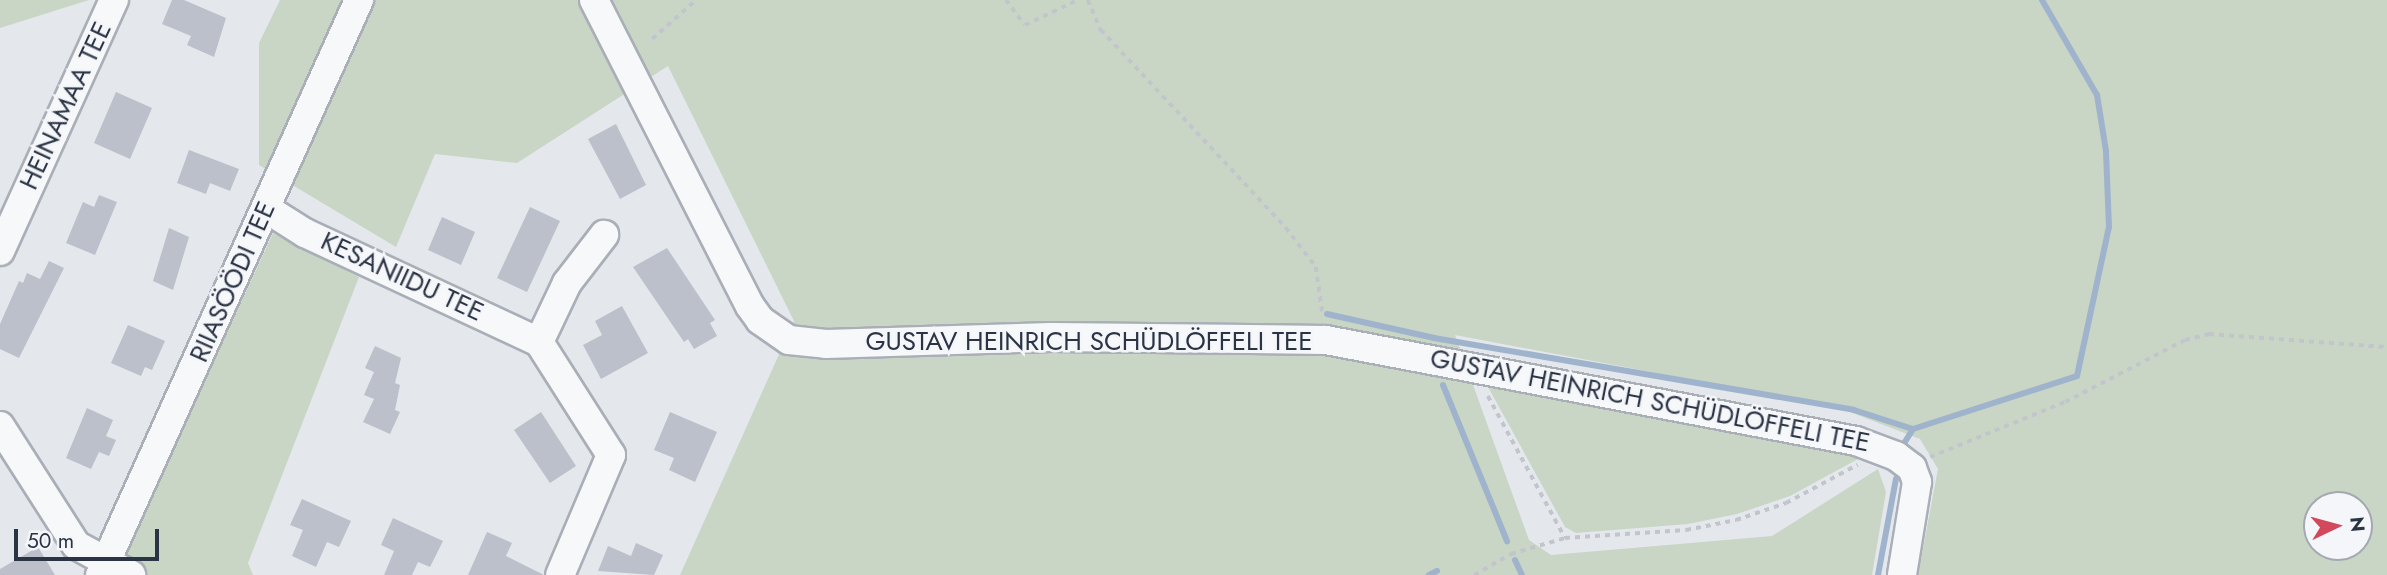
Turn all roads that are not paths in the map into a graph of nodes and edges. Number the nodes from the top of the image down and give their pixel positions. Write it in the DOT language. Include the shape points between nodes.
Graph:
graph roads {
  1 [pos="114,0"];
  2 [pos="359,0"];
  3 [pos="594,0"];
  4 [pos="267,209"];
  5 [pos="604,235"];
  6 [pos="0,251"];
  7 [pos="539,342"];
  8 [pos="0,426"];
  9 [pos="112,571"];
  10 [pos="560,575"];
  11 [pos="1902,575"];
  1 -- 6 [label="street, HEINAMAA TEE"];
  2 -- 4 [label="street, RIIASÖÖDI TEE"];
  3 -- 11 [label="street, GUSTAV HEINRICH SCHÜDLÖFFELI TEE" via="750,306 766,326 789,340 825,344 1051,337 1326,340 1471,364 1886,450 1912,468 1918,494"];
  4 -- 7 [label="street, KESANIIDU TEE" via="306,233"];
  4 -- 9 [label="street, RIIASÖÖDI TEE"];
  5 -- 7 [label="street" via="568,283"];
  7 -- 10 [label="street" via="611,455"];
  8 -- 9 [label="street, RIIASÖÖDI TEE" via="76,545"];
}
